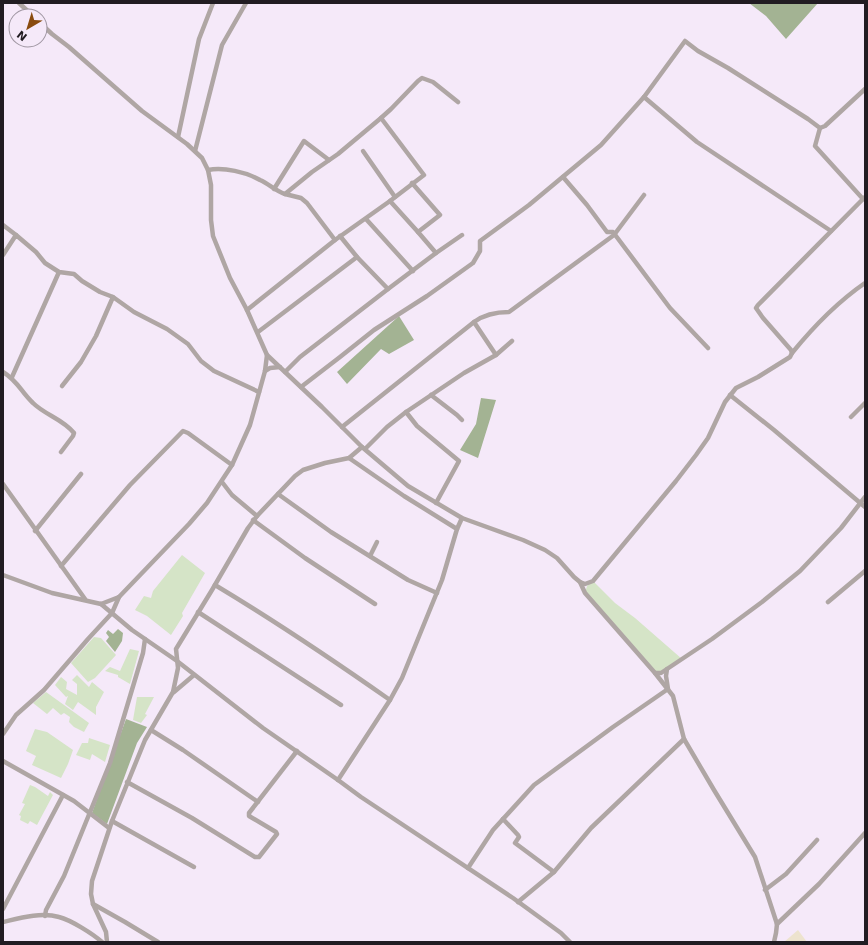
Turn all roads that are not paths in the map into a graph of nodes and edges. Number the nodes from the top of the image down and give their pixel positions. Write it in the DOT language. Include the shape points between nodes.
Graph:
graph roads {
  1 [pos="213,3"];
  2 [pos="246,3"];
  3 [pos="48,30"];
  4 [pos="865,89"];
  5 [pos="644,97"];
  6 [pos="458,102"];
  7 [pos="381,118"];
  8 [pos="820,128"];
  9 [pos="178,137"];
  10 [pos="196,151"];
  11 [pos="363,151"];
  12 [pos="329,160"];
  13 [pos="208,170"];
  14 [pos="563,177"];
  15 [pos="412,184"];
  16 [pos="274,189"];
  17 [pos="284,194"];
  18 [pos="644,195"];
  19 [pos="396,197"];
  20 [pos="864,198"];
  21 [pos="390,201"];
  22 [pos="366,219"];
  23 [pos="3,225"];
  24 [pos="832,231"];
  25 [pos="418,232"];
  26 [pos="614,234"];
  27 [pos="16,235"];
  28 [pos="462,235"];
  29 [pos="340,236"];
  30 [pos="335,240"];
  31 [pos="436,253"];
  32 [pos="3,255"];
  33 [pos="358,257"];
  34 [pos="413,271"];
  35 [pos="59,272"];
  36 [pos="865,283"];
  37 [pos="388,289"];
  38 [pos="113,297"];
  39 [pos="247,310"];
  40 [pos="474,322"];
  41 [pos="258,332"];
  42 [pos="512,341"];
  43 [pos="708,348"];
  44 [pos="792,353"];
  45 [pos="267,355"];
  46 [pos="496,355"];
  47 [pos="280,367"];
  48 [pos="265,370"];
  49 [pos="3,372"];
  50 [pos="285,372"];
  51 [pos="12,377"];
  52 [pos="62,386"];
  53 [pos="300,386"];
  54 [pos="259,392"];
  55 [pos="431,395"];
  56 [pos="730,395"];
  57 [pos="865,404"];
  58 [pos="406,412"];
  59 [pos="851,417"];
  60 [pos="462,420"];
  61 [pos="342,427"];
  62 [pos="364,448"];
  63 [pos="61,452"];
  64 [pos="349,458"];
  65 [pos="232,465"];
  66 [pos="81,474"];
  67 [pos="222,482"];
  68 [pos="3,484"];
  69 [pos="278,494"];
  70 [pos="865,497"];
  71 [pos="436,503"];
  72 [pos="859,504"];
  73 [pos="865,508"];
  74 [pos="257,516"];
  75 [pos="462,518"];
  76 [pos="253,520"];
  77 [pos="458,529"];
  78 [pos="35,531"];
  79 [pos="377,542"];
  80 [pos="370,556"];
  81 [pos="61,566"];
  82 [pos="865,571"];
  83 [pos="3,575"];
  84 [pos="580,582"];
  85 [pos="590,583"];
  86 [pos="215,585"];
  87 [pos="437,593"];
  88 [pos="585,593"];
  89 [pos="119,597"];
  90 [pos="85,599"];
  91 [pos="828,602"];
  92 [pos="101,604"];
  93 [pos="375,604"];
  94 [pos="198,612"];
  95 [pos="112,613"];
  96 [pos="145,639"];
  97 [pos="176,649"];
  98 [pos="165,653"];
  99 [pos="177,661"];
  100 [pos="667,669"];
  101 [pos="655,673"];
  102 [pos="194,675"];
  103 [pos="668,689"];
  104 [pos="173,692"];
  105 [pos="390,700"];
  106 [pos="341,705"];
  107 [pos="151,730"];
  108 [pos="3,734"];
  109 [pos="684,739"];
  110 [pos="297,751"];
  111 [pos="3,762"];
  112 [pos="338,780"];
  113 [pos="127,782"];
  114 [pos="64,795"];
  115 [pos="258,802"];
  116 [pos="89,814"];
  117 [pos="503,819"];
  118 [pos="112,820"];
  119 [pos="109,828"];
  120 [pos="865,833"];
  121 [pos="817,840"];
  122 [pos="194,867"];
  123 [pos="468,868"];
  124 [pos="554,872"];
  125 [pos="766,890"];
  126 [pos="518,902"];
  127 [pos="93,904"];
  128 [pos="3,909"];
  129 [pos="45,916"];
  130 [pos="3,922"];
  131 [pos="777,924"];
  132 [pos="775,941"];
  133 [pos="102,942"];
  134 [pos="107,942"];
  135 [pos="158,942"];
  136 [pos="570,942"];
  1 -- 9 [label="street" via="199,39"];
  2 -- 10 [label="street" via="222,45"];
  3 -- 9 [label="street" via="142,111"];
  4 -- 8 [label="street"];
  5 -- 8 [label="street" via="685,41"];
  5 -- 14 [label="street" via="601,145"];
  5 -- 24 [label="street" via="697,142"];
  6 -- 7 [label="street" via="433,82 422,78"];
  7 -- 12 [label="street"];
  7 -- 15 [label="street" via="424,174"];
  8 -- 20 [label="street" via="815,146"];
  9 -- 10 [label="street"];
  10 -- 13 [label="street"];
  11 -- 19 [label="street"];
  12 -- 16 [label="street" via="304,141"];
  12 -- 17 [label="street"];
  13 -- 16 [label="street" via="245,174"];
  13 -- 39 [label="street" via="213,236 230,278"];
  14 -- 26 [label="street" via="608,232"];
  14 -- 53 [label="street" via="480,241 480,251 473,263 374,330"];
  15 -- 19 [label="street"];
  15 -- 25 [label="street" via="440,215"];
  16 -- 17 [label="street"];
  17 -- 30 [label="street" via="301,198 308,203"];
  18 -- 26 [label="street"];
  19 -- 21 [label="street"];
  20 -- 24 [label="street"];
  21 -- 22 [label="street"];
  21 -- 25 [label="street"];
  22 -- 29 [label="street"];
  22 -- 34 [label="street"];
  23 -- 27 [label="street"];
  24 -- 44 [label="street" via="756,308"];
  25 -- 31 [label="street"];
  26 -- 40 [label="street" via="509,312 495,312"];
  26 -- 43 [label="street" via="670,308"];
  27 -- 32 [label="street"];
  27 -- 35 [label="street" via="45,263"];
  28 -- 31 [label="street"];
  29 -- 30 [label="street"];
  29 -- 33 [label="street"];
  30 -- 39 [label="street"];
  31 -- 34 [label="street"];
  33 -- 37 [label="street"];
  33 -- 41 [label="street"];
  34 -- 37 [label="street"];
  35 -- 38 [label="street" via="74,274 100,292"];
  35 -- 51 [label="street"];
  36 -- 44 [label="street" via="847,295 822,318"];
  37 -- 50 [label="street" via="300,357"];
  38 -- 52 [label="street" via="96,336 81,362"];
  38 -- 54 [label="street" via="188,344 201,361 214,371"];
  39 -- 41 [label="street"];
  40 -- 46 [label="street"];
  40 -- 61 [label="street"];
  41 -- 45 [label="street"];
  42 -- 46 [label="street"];
  44 -- 56 [label="street" via="758,377 736,388"];
  45 -- 47 [label="street"];
  45 -- 48 [label="street"];
  46 -- 55 [label="street"];
  47 -- 48 [label="street"];
  47 -- 50 [label="street"];
  48 -- 54 [label="street"];
  49 -- 51 [label="street"];
  50 -- 53 [label="street"];
  51 -- 63 [label="street" via="33,404 74,433"];
  53 -- 61 [label="street"];
  54 -- 65 [label="street" via="250,425"];
  55 -- 58 [label="street"];
  55 -- 60 [label="street"];
  56 -- 72 [label="street"];
  56 -- 85 [label="street" via="718,414 708,438 696,455"];
  57 -- 59 [label="street"];
  58 -- 62 [label="street"];
  58 -- 71 [label="street" via="417,426 459,461"];
  61 -- 62 [label="street"];
  62 -- 64 [label="street"];
  62 -- 71 [label="street" via="408,486"];
  64 -- 69 [label="street" via="303,470"];
  64 -- 77 [label="street"];
  65 -- 67 [label="street"];
  65 -- 81 [label="street" via="183,431 130,485"];
  66 -- 78 [label="street"];
  67 -- 74 [label="street" via="232,495"];
  67 -- 89 [label="street" via="189,524"];
  68 -- 78 [label="street"];
  69 -- 74 [label="street"];
  69 -- 80 [label="street"];
  70 -- 72 [label="street"];
  71 -- 75 [label="street"];
  72 -- 73 [label="street"];
  72 -- 100 [label="street" via="841,528 800,571 712,639"];
  74 -- 76 [label="street"];
  75 -- 77 [label="street"];
  75 -- 84 [label="street" via="538,546 557,558"];
  76 -- 86 [label="street"];
  76 -- 93 [label="street"];
  77 -- 87 [label="street"];
  78 -- 81 [label="street"];
  79 -- 80 [label="street"];
  80 -- 87 [label="street" via="408,580"];
  81 -- 90 [label="street"];
  82 -- 91 [label="street"];
  83 -- 90 [label="street" via="52,593"];
  84 -- 85 [label="street"];
  84 -- 88 [label="street"];
  85 -- 88 [label="street"];
  86 -- 94 [label="street"];
  86 -- 105 [label="street" via="323,653"];
  87 -- 105 [label="street" via="402,678"];
  88 -- 101 [label="street"];
  89 -- 92 [label="street"];
  89 -- 95 [label="street"];
  90 -- 92 [label="street"];
  92 -- 95 [label="street"];
  94 -- 97 [label="street"];
  94 -- 106 [label="street"];
  95 -- 96 [label="street"];
  95 -- 108 [label="street" via="44,690 16,715"];
  96 -- 98 [label="street"];
  96 -- 116 [label="street" via="110,763"];
  97 -- 98 [label="street"];
  97 -- 99 [label="street"];
  98 -- 99 [label="street"];
  99 -- 102 [label="street"];
  99 -- 104 [label="street"];
  100 -- 101 [label="street"];
  100 -- 103 [label="street"];
  101 -- 103 [label="street"];
  102 -- 104 [label="street"];
  102 -- 110 [label="street"];
  103 -- 109 [label="street"];
  103 -- 117 [label="street" via="534,785"];
  104 -- 107 [label="street"];
  105 -- 112 [label="street"];
  107 -- 113 [label="street"];
  107 -- 115 [label="street"];
  109 -- 124 [label="street" via="591,828"];
  109 -- 125 [label="street" via="755,857"];
  110 -- 112 [label="street"];
  110 -- 115 [label="street"];
  111 -- 114 [label="street"];
  112 -- 123 [label="street"];
  113 -- 115 [label="street" via="255,857 261,856 277,834 249,816"];
  113 -- 118 [label="street"];
  114 -- 116 [label="street"];
  114 -- 128 [label="street"];
  116 -- 119 [label="street"];
  116 -- 129 [label="street"];
  117 -- 123 [label="street"];
  117 -- 124 [label="street" via="518,834 515,843"];
  118 -- 119 [label="street"];
  118 -- 122 [label="street"];
  119 -- 127 [label="street" via="92,881"];
  120 -- 131 [label="street" via="819,884"];
  121 -- 125 [label="street" via="786,874"];
  123 -- 126 [label="street"];
  124 -- 126 [label="street"];
  125 -- 131 [label="street"];
  126 -- 136 [label="street"];
  127 -- 134 [label="street" via="106,932"];
  127 -- 135 [label="street"];
  129 -- 130 [label="street"];
  129 -- 133 [label="street" via="64,919"];
  131 -- 132 [label="street"];
}
